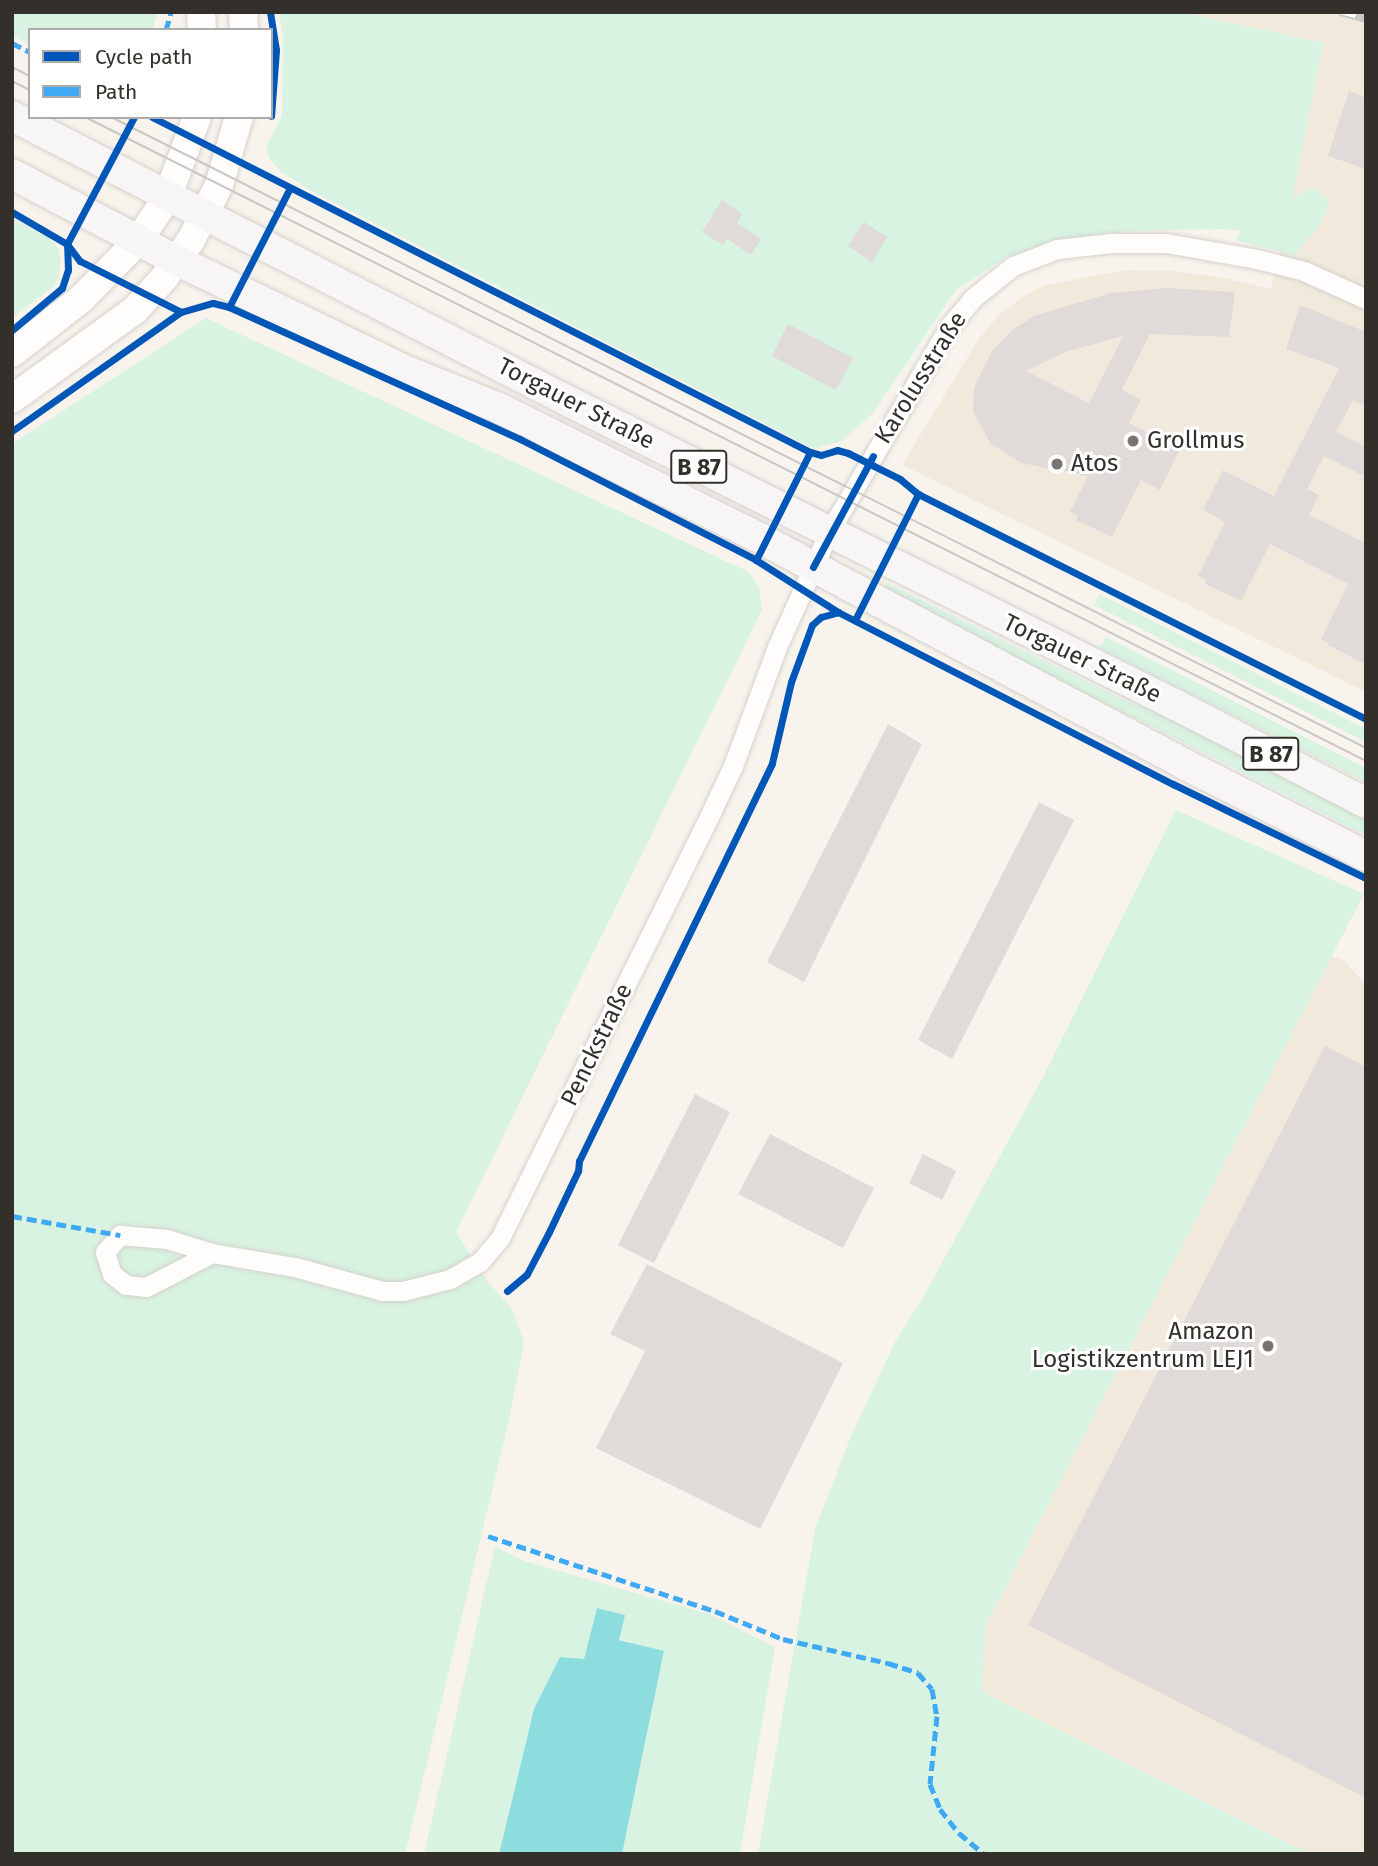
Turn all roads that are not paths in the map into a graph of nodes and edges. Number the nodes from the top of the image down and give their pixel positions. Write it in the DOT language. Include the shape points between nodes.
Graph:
graph roads {
  1 [pos="12,116"];
  2 [pos="196,119"];
  3 [pos="239,119"];
  4 [pos="12,174"];
  5 [pos="167,198"];
  6 [pos="204,217"];
  7 [pos="138,241"];
  8 [pos="177,261"];
  9 [pos="1366,299"];
  10 [pos="12,353"];
  11 [pos="12,399"];
  12 [pos="829,531"];
  13 [pos="813,567"];
  14 [pos="1366,803"];
  15 [pos="1366,856"];
  16 [pos="212,1253"];
  1 -- 5 [label="main road, Torgauer Straße / B 87"];
  2 -- 5 [label="main road"];
  3 -- 6 [label="main road" via="229,159"];
  4 -- 7 [label="main road, Torgauer Straße / B 87"];
  5 -- 6 [label="main road, Torgauer Straße / B 87"];
  5 -- 7 [label="main road"];
  6 -- 8 [label="main road"];
  6 -- 12 [label="main road, Torgauer Straße / B 87"];
  7 -- 8 [label="main road, Torgauer Straße / B 87"];
  7 -- 10 [label="main road" via="81,299"];
  8 -- 11 [label="main road" via="135,310"];
  8 -- 13 [label="main road, Torgauer Straße / B 87" via="409,372 501,409"];
  9 -- 12 [label="street, Karolusstraße" via="1304,271 1166,243 1057,249 1013,266 973,298 948,328"];
  12 -- 13 [label="street, Karolusstraße"];
  12 -- 14 [label="main road, Torgauer Straße / B 87"];
  13 -- 15 [label="main road, Torgauer Straße / B 87"];
  13 -- 16 [label="street, Penckstraße" via="712,810 514,1213 480,1262 450,1279 403,1292"];
  16 -- 16 [label="street, Penckstraße" via="167,1239 120,1235 105,1252 112,1274 127,1285 146,1287"];
}
